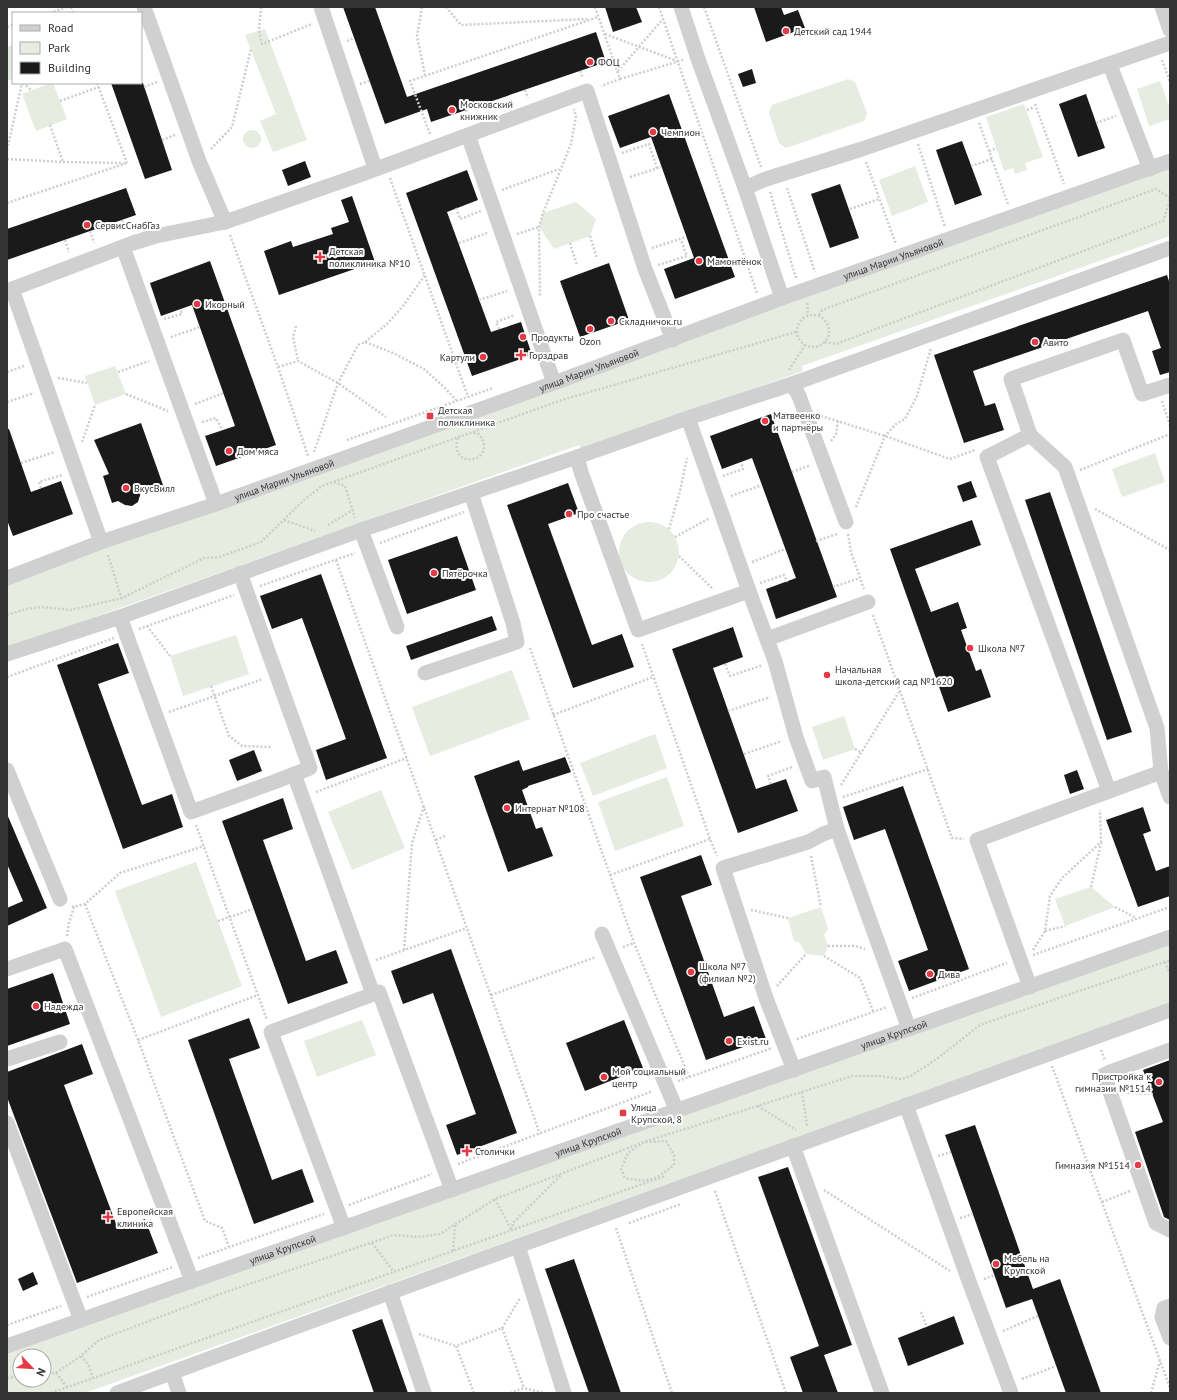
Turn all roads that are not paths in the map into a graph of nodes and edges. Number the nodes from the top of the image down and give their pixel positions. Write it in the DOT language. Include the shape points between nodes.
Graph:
graph roads {
  1 [pos="144,7"];
  2 [pos="681,7"];
  3 [pos="1162,7"];
  4 [pos="323,13"];
  5 [pos="1170,30"];
  6 [pos="1164,45"];
  7 [pos="1110,64"];
  8 [pos="468,135"];
  9 [pos="1170,161"];
  10 [pos="380,167"];
  11 [pos="1150,169"];
  12 [pos="745,188"];
  13 [pos="225,222"];
  14 [pos="123,248"];
  15 [pos="1170,248"];
  16 [pos="782,298"];
  17 [pos="672,340"];
  18 [pos="790,378"];
  19 [pos="554,383"];
  20 [pos="1164,387"];
  21 [pos="688,418"];
  22 [pos="1030,435"];
  23 [pos="577,457"];
  24 [pos="470,493"];
  25 [pos="216,504"];
  26 [pos="359,526"];
  27 [pos="843,527"];
  28 [pos="104,546"];
  29 [pos="240,573"];
  30 [pos="7,578"];
  31 [pos="749,589"];
  32 [pos="868,602"];
  33 [pos="121,612"];
  34 [pos="397,627"];
  35 [pos="766,639"];
  36 [pos="7,654"];
  37 [pos="425,673"];
  38 [pos="7,770"];
  39 [pos="1161,772"];
  40 [pos="294,774"];
  41 [pos="1104,793"];
  42 [pos="1170,797"];
  43 [pos="837,829"];
  44 [pos="60,899"];
  45 [pos="602,934"];
  46 [pos="1170,937"];
  47 [pos="7,969"];
  48 [pos="1030,986"];
  49 [pos="373,994"];
  50 [pos="1170,1010"];
  51 [pos="909,1029"];
  52 [pos="60,1042"];
  53 [pos="1170,1050"];
  54 [pos="7,1059"];
  55 [pos="794,1070"];
  56 [pos="906,1105"];
  57 [pos="677,1111"];
  58 [pos="7,1123"];
  59 [pos="791,1139"];
  60 [pos="452,1190"];
  61 [pos="344,1228"];
  62 [pos="1170,1230"];
  63 [pos="518,1246"];
  64 [pos="192,1281"];
  65 [pos="390,1292"];
  66 [pos="1170,1306"];
  67 [pos="81,1320"];
  68 [pos="1170,1338"];
  69 [pos="7,1346"];
  70 [pos="172,1372"];
  71 [pos="1010,1389"];
  72 [pos="117,1393"];
  73 [pos="179,1393"];
  74 [pos="424,1393"];
  75 [pos="564,1393"];
  76 [pos="882,1393"];
  1 -- 13 [label="street" via="199,161"];
  2 -- 12 [label="street"];
  3 -- 5 [label="street"];
  4 -- 10 [label="street"];
  6 -- 7 [label="street"];
  7 -- 11 [label="street"];
  7 -- 12 [label="street"];
  8 -- 10 [label="street"];
  8 -- 17 [label="street" via="587,91 645,270"];
  8 -- 19 [label="street"];
  9 -- 11 [label="street, улица Марии Ульяновой"];
  10 -- 13 [label="street"];
  11 -- 16 [label="street, улица Марии Ульяновой"];
  12 -- 16 [label="street"];
  13 -- 14 [label="street" via="156,236"];
  14 -- 25 [label="street"];
  14 -- 28 [label="street" via="12,289"];
  15 -- 18 [label="street"];
  16 -- 17 [label="street, улица Марии Ульяновой"];
  17 -- 19 [label="street, улица Марии Ульяновой"];
  18 -- 21 [label="street"];
  18 -- 27 [label="street" via="822,460"];
  19 -- 25 [label="street, улица Марии Ульяновой"];
  20 -- 22 [label="street" via="1142,394 1123,340 1011,379"];
  21 -- 23 [label="street"];
  21 -- 31 [label="street"];
  22 -- 39 [label="street" via="1065,467 1157,728"];
  22 -- 41 [label="street" via="987,456"];
  23 -- 24 [label="street"];
  23 -- 31 [label="street" via="638,630"];
  24 -- 26 [label="street"];
  24 -- 37 [label="street" via="513,623 516,642"];
  25 -- 28 [label="street, улица Марии Ульяновой"];
  26 -- 29 [label="street"];
  26 -- 34 [label="street"];
  28 -- 30 [label="street, улица Марии Ульяновой"];
  29 -- 33 [label="street"];
  29 -- 40 [label="street" via="310,768"];
  31 -- 35 [label="street"];
  32 -- 35 [label="street"];
  33 -- 36 [label="street"];
  33 -- 40 [label="street" via="191,812"];
  35 -- 43 [label="street" via="812,781 824,777"];
  38 -- 44 [label="street"];
  39 -- 41 [label="street"];
  39 -- 42 [label="street"];
  40 -- 49 [label="street"];
  41 -- 48 [label="street" via="977,840"];
  43 -- 51 [label="street"];
  43 -- 55 [label="street" via="808,842 723,868 766,998"];
  45 -- 57 [label="street"];
  46 -- 48 [label="street, улица Крупской"];
  47 -- 64 [label="street" via="65,949"];
  48 -- 51 [label="street, улица Крупской"];
  49 -- 60 [label="street" via="379,992"];
  49 -- 61 [label="street" via="271,1032"];
  50 -- 56 [label="street"];
  51 -- 55 [label="street, улица Крупской"];
  52 -- 54 [label="street"];
  53 -- 62 [label="street" via="1104,1075 1156,1223"];
  55 -- 57 [label="street, улица Крупской"];
  56 -- 59 [label="street"];
  56 -- 71 [label="street"];
  57 -- 60 [label="street, улица Крупской"];
  58 -- 67 [label="street"];
  59 -- 63 [label="street"];
  59 -- 76 [label="street"];
  60 -- 61 [label="street, улица Крупской"];
  61 -- 64 [label="street, улица Крупской"];
  63 -- 65 [label="street"];
  63 -- 75 [label="street"];
  64 -- 67 [label="street, улица Крупской"];
  65 -- 70 [label="street"];
  65 -- 74 [label="street"];
  66 -- 68 [label="street" via="1164,1308 1162,1317"];
  67 -- 69 [label="street, улица Крупской"];
  70 -- 72 [label="street"];
  70 -- 73 [label="street"];
}
